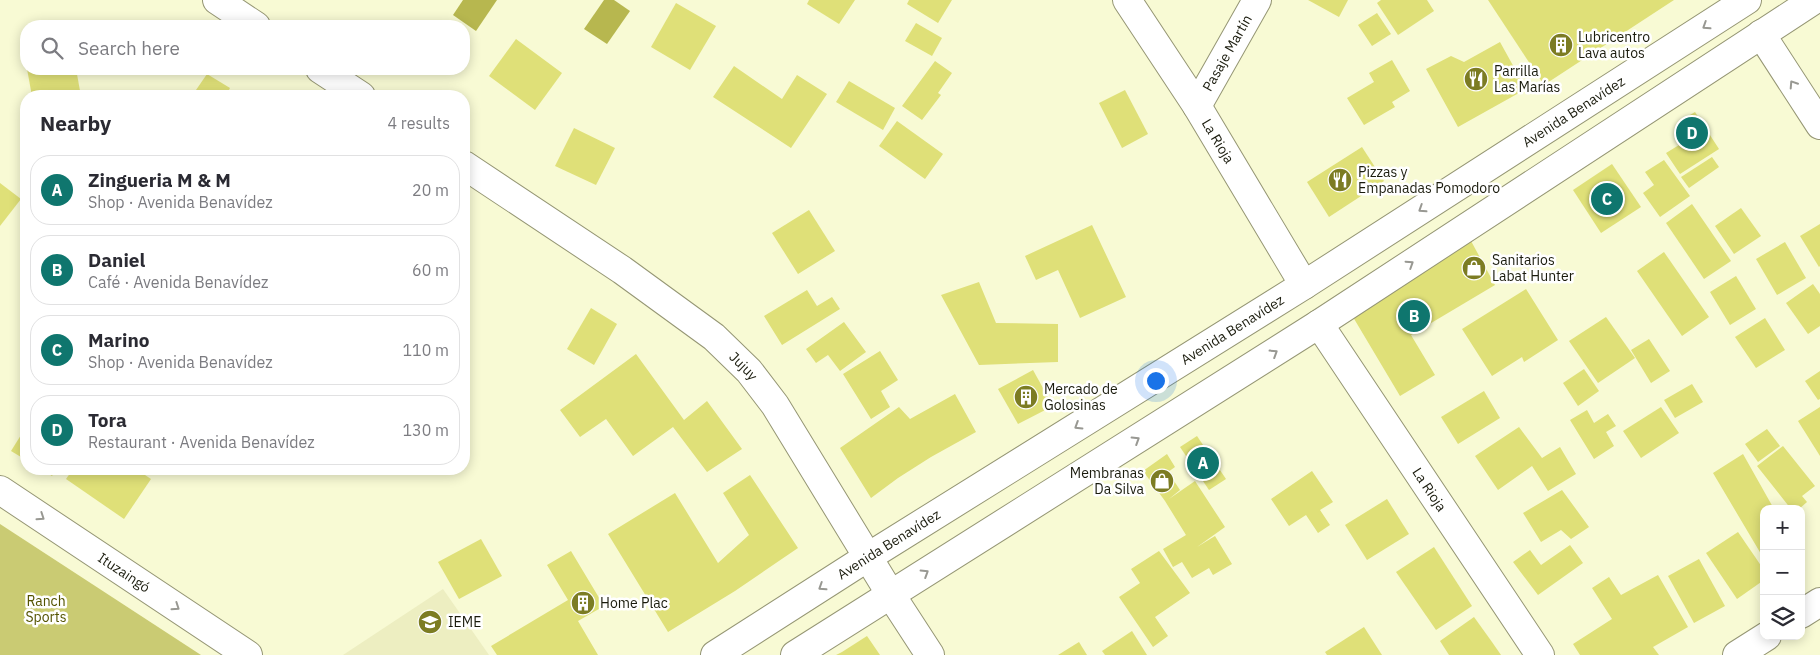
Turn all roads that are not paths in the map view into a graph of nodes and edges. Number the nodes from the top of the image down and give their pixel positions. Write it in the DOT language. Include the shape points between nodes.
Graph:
graph roads {
  1 [pos="217,0"];
  2 [pos="1127,0"];
  3 [pos="1257,0"];
  4 [pos="1747,0"];
  5 [pos="1814,0"];
  6 [pos="247,20"];
  7 [pos="1761,34"];
  8 [pos="329,75"];
  9 [pos="352,90"];
  10 [pos="1196,106"];
  11 [pos="1820,125"];
  12 [pos="470,169"];
  13 [pos="1304,285"];
  14 [pos="1319,324"];
  15 [pos="0,490"];
  16 [pos="868,557"];
  17 [pos="891,595"];
  18 [pos="1820,602"];
  19 [pos="1805,611"];
  20 [pos="1761,640"];
  21 [pos="248,655"];
  22 [pos="715,655"];
  23 [pos="795,655"];
  24 [pos="930,655"];
  25 [pos="1540,655"];
  26 [pos="1737,655"];
  1 -- 6 [label="main road"];
  2 -- 10 [label="main road, La Rioja"];
  3 -- 10 [label="main road, Pasaje Martín"];
  4 -- 13 [label="main road, Avenida Benavídez, one-way"];
  5 -- 7 [label="main road"];
  11 -- 7 [label="main road, one-way"];
  14 -- 7 [label="main road, one-way"];
  8 -- 9 [label="main road"];
  10 -- 13 [label="main road, La Rioja"];
  12 -- 16 [label="main road, Jujuy" via="622,270 714,337 735,357 775,404"];
  13 -- 16 [label="main road, Avenida Benavídez, one-way"];
  17 -- 14 [label="main road, one-way"];
  14 -- 25 [label="main road, La Rioja"];
  15 -- 21 [label="main road, Ituzaingó, one-way"];
  16 -- 17 [label="main road, Jujuy"];
  16 -- 22 [label="main road, Avenida Benavídez, one-way"];
  17 -- 23 [label="main road"];
  17 -- 24 [label="main road, Jujuy"];
  18 -- 19 [label="main road"];
  20 -- 26 [label="main road"];
}
